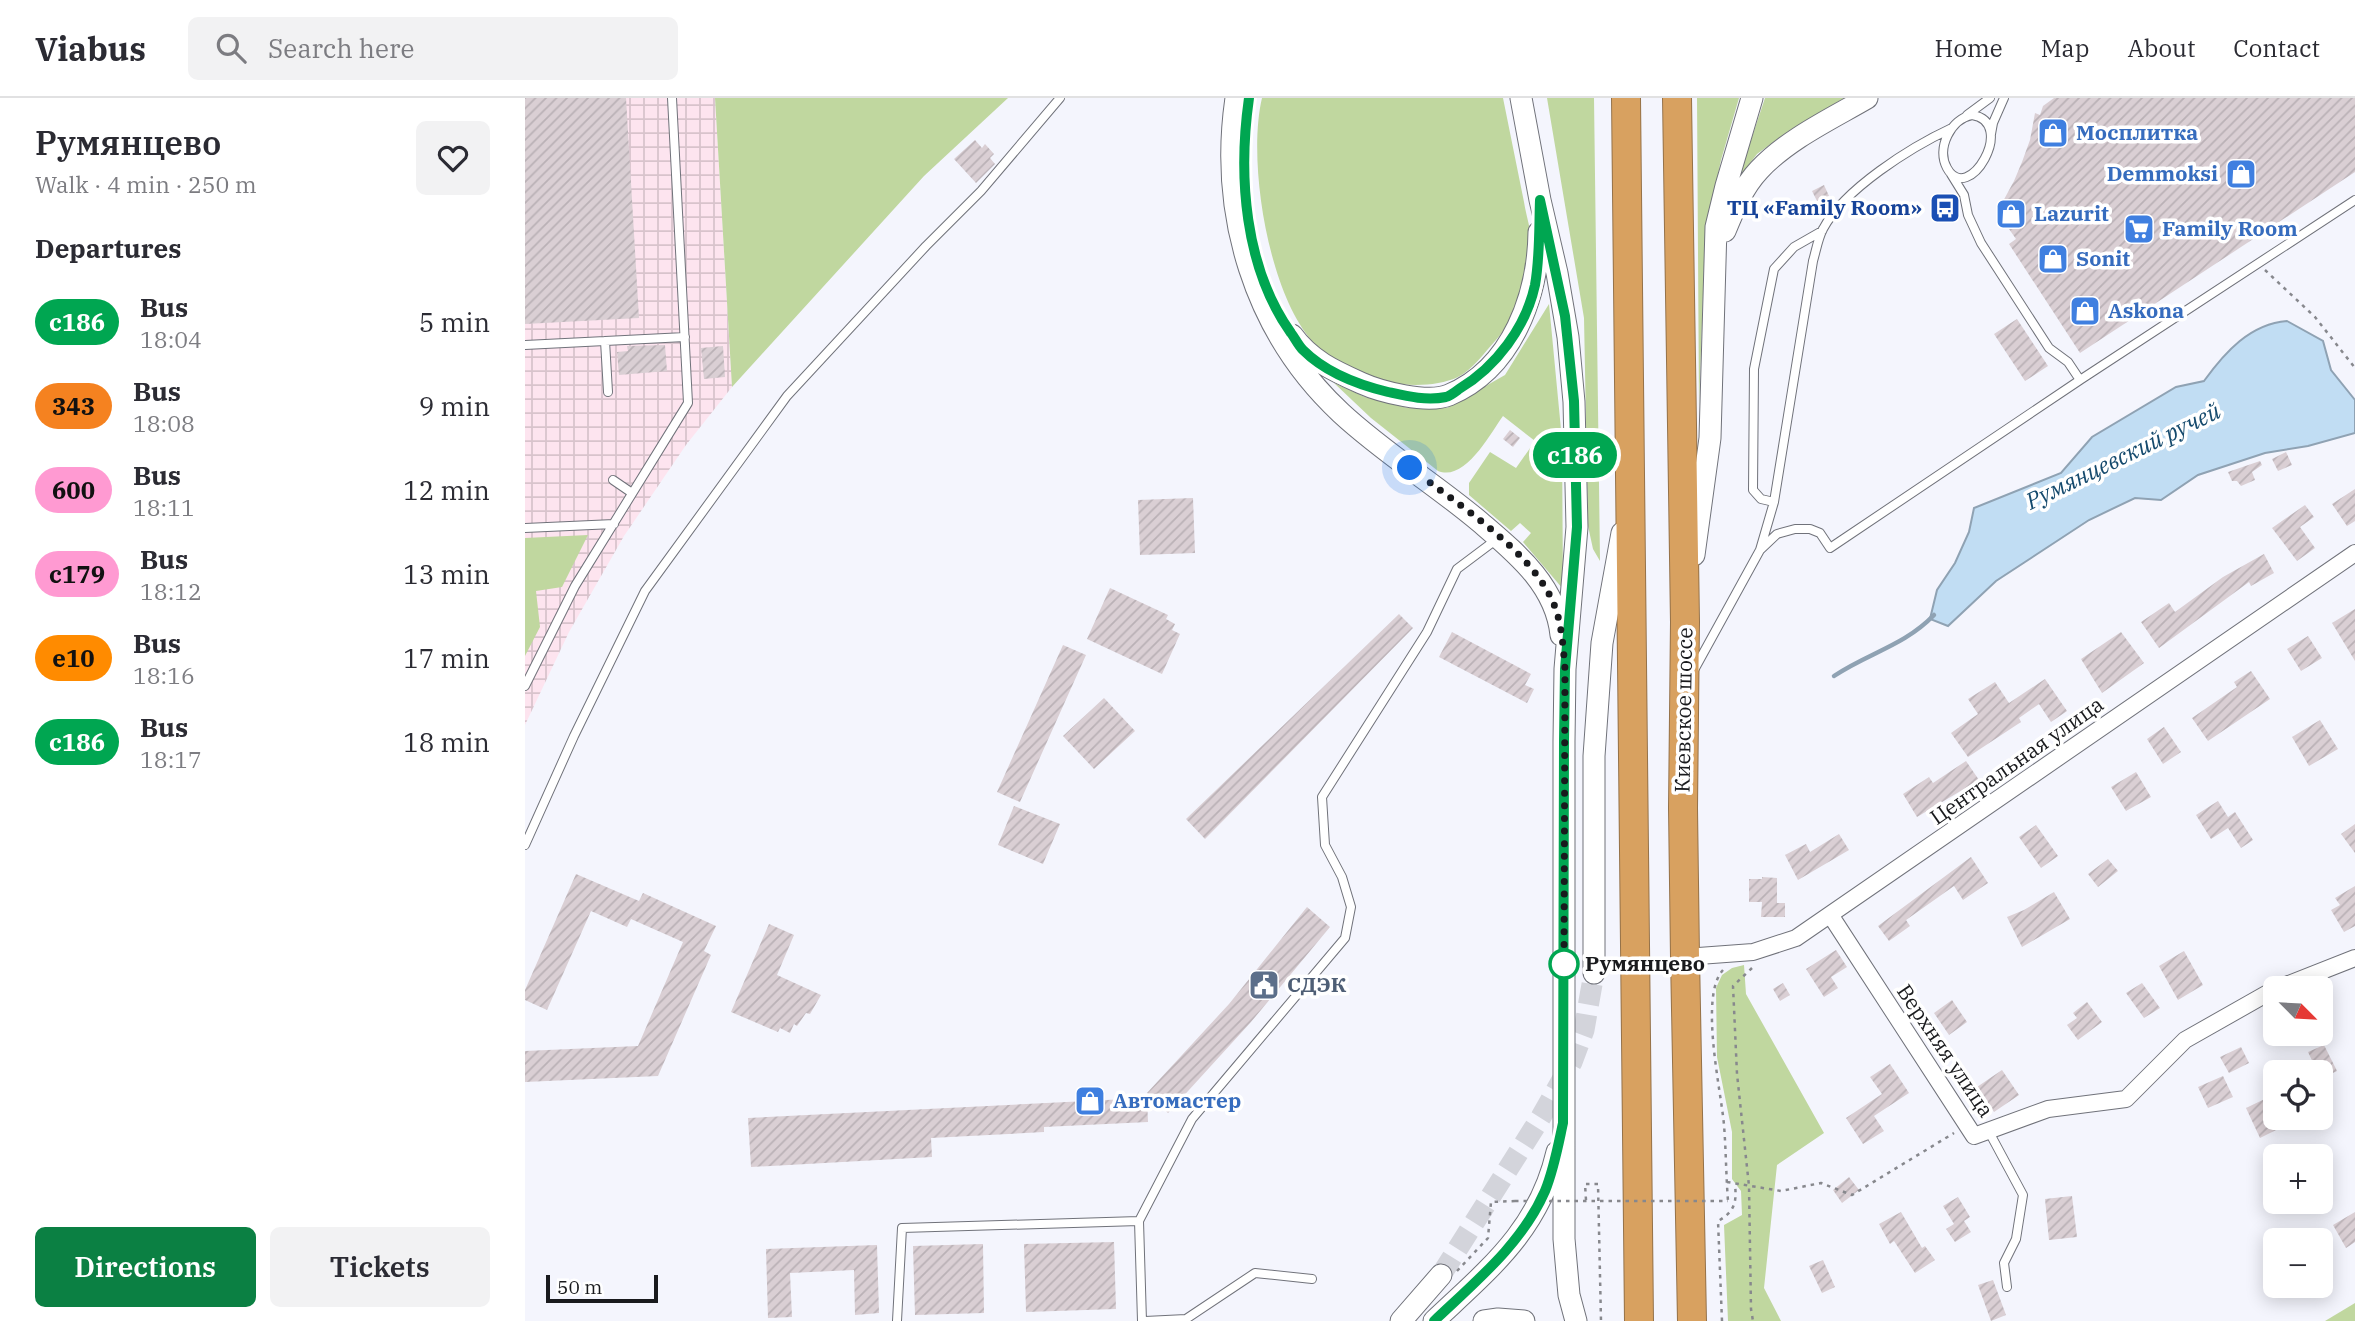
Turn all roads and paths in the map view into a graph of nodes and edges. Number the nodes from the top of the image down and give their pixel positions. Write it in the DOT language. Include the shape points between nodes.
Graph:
graph roads {
  1 [pos="671,98"];
  2 [pos="1060,98"];
  3 [pos="1236,98"];
  4 [pos="1249,98"];
  5 [pos="1521,98"];
  6 [pos="1626,98"];
  7 [pos="1677,98"];
  8 [pos="1752,98"];
  9 [pos="1867,98"];
  10 [pos="1990,98"];
  11 [pos="2004,98"];
  12 [pos="1963,118"];
  13 [pos="1952,128"];
  14 [pos="1990,137"];
  15 [pos="1977,170"];
  16 [pos="1951,174"];
  17 [pos="1964,195"];
  18 [pos="1540,200"];
  19 [pos="2355,200"];
  20 [pos="1822,231"];
  21 [pos="2257,264"];
  22 [pos="1714,288"];
  23 [pos="685,337"];
  24 [pos="605,341"];
  25 [pos="525,345"];
  26 [pos="2355,368"];
  27 [pos="2080,380"];
  28 [pos="608,393"];
  29 [pos="613,480"];
  30 [pos="1630,486"];
  31 [pos="632,493"];
  32 [pos="1773,502"];
  33 [pos="614,524"];
  34 [pos="525,528"];
  35 [pos="1499,537"];
  36 [pos="1760,550"];
  37 [pos="2355,553"];
  38 [pos="1685,622"];
  39 [pos="1565,669"];
  40 [pos="525,686"];
  41 [pos="1684,686"];
  42 [pos="525,845"];
  43 [pos="1831,916"];
  44 [pos="1753,952"];
  45 [pos="1685,957"];
  46 [pos="2355,958"];
  47 [pos="1594,974"];
  48 [pos="2309,976"];
  49 [pos="1717,979"];
  50 [pos="2263,996"];
  51 [pos="1563,1123"];
  52 [pos="1966,1126"];
  53 [pos="1988,1130"];
  54 [pos="1727,1182"];
  55 [pos="1734,1184"];
  56 [pos="1749,1186"];
  57 [pos="1586,1200"];
  58 [pos="1139,1221"];
  59 [pos="1447,1275"];
  60 [pos="1312,1279"];
  61 [pos="2007,1287"];
  62 [pos="897,1321"];
  63 [pos="1144,1321"];
  64 [pos="1401,1321"];
  65 [pos="1434,1321"];
  66 [pos="1484,1321"];
  67 [pos="1524,1321"];
  68 [pos="1577,1321"];
  69 [pos="1601,1321"];
  70 [pos="1639,1321"];
  71 [pos="1692,1321"];
  72 [pos="1722,1321"];
  73 [pos="1753,1321"];
  1 -- 23 [label="lane"];
  2 -- 42 [label="lane" via="981,191 787,396 645,592"];
  3 -- 35 [label="main road" via="1231,157 1236,219 1249,271 1269,319 1304,372 1339,412"];
  4 -- 18 [label="main road" via="1244,176 1252,238 1270,299 1303,350 1329,369 1370,387 1413,398 1447,397 1478,378 1506,348 1534,288"];
  5 -- 18 [label="main road"];
  6 -- 30 [label="highway"];
  7 -- 38 [label="highway, Киевское шоссе"];
  8 -- 22 [label="main road" via="1716,227"];
  9 -- 22 [label="main road" via="1807,133 1759,171 1725,231"];
  10 -- 12 [label="lane"];
  11 -- 14 [label="lane"];
  12 -- 13 [label="lane"];
  12 -- 14 [label="lane" via="1980,117"];
  13 -- 16 [label="lane" via="1944,155"];
  13 -- 20 [label="lane" via="1859,187"];
  14 -- 15 [label="lane"];
  15 -- 16 [label="lane" via="1962,177"];
  15 -- 17 [label="lane"];
  16 -- 17 [label="lane"];
  17 -- 27 [label="lane" via="1981,243 2049,348 2068,362"];
  18 -- 39 [label="main road" via="1560,286 1574,401 1577,527"];
  19 -- 21 [label="lane"];
  20 -- 32 [label="lane" via="1813,261"];
  20 -- 32 [label="lane" via="1794,247 1774,269 1754,369 1753,490 1761,499"];
  21 -- 26 [label="path" via="2315,317"];
  21 -- 27 [label="lane"];
  22 -- 38 [label="main road" via="1710,438"];
  23 -- 24 [label="lane"];
  23 -- 31 [label="lane" via="688,403"];
  24 -- 25 [label="lane"];
  24 -- 28 [label="lane"];
  27 -- 36 [label="lane" via="1830,548 1820,533 1795,529 1777,534"];
  29 -- 31 [label="lane"];
  30 -- 47 [label="main road" via="1602,643 1594,756"];
  30 -- 70 [label="highway"];
  31 -- 33 [label="lane"];
  32 -- 36 [label="lane"];
  33 -- 34 [label="lane"];
  33 -- 40 [label="lane" via="575,586"];
  35 -- 39 [label="main road" via="1536,575 1553,601"];
  35 -- 58 [label="lane" via="1457,569 1427,632 1322,797 1325,845 1351,907 1345,938 1192,1119"];
  36 -- 41 [label="lane"];
  37 -- 43 [label="street, Центральная улица"];
  38 -- 41 [label="highway, Киевское шоссе"];
  39 -- 51 [label="main road"];
  41 -- 45 [label="highway, Киевское шоссе"];
  43 -- 44 [label="street, Центральная улица" via="1796,938"];
  43 -- 52 [label="street, Верхняя улица"];
  44 -- 45 [label="street, Центральная улица"];
  44 -- 56 [label="path" via="1754,966 1733,986"];
  45 -- 71 [label="highway, Киевское шоссе"];
  46 -- 48 [label="street, Верхняя улица"];
  49 -- 54 [label="path" via="1713,989 1714,1058"];
  50 -- 53 [label="street, Верхняя улица" via="2185,1040 2126,1099 2049,1109"];
  51 -- 65 [label="main road" via="1546,1189 1523,1232"];
  51 -- 68 [label="main road" via="1564,1239 1569,1295"];
  52 -- 53 [label="street, Верхняя улица" via="1974,1136"];
  52 -- 56 [label="path" via="1853,1195 1821,1183 1781,1191"];
  53 -- 61 [label="lane" via="2023,1195 2016,1239 2004,1263"];
  54 -- 55 [label="path"];
  54 -- 57 [label="path, bridge" via="1728,1201"];
  55 -- 56 [label="path"];
  55 -- 72 [label="path" via="1736,1197 1730,1214 1718,1221"];
  56 -- 73 [label="path"];
  57 -- 59 [label="path, bridge" via="1492,1202 1488,1238"];
  57 -- 69 [label="path" via="1585,1184 1598,1184"];
  58 -- 62 [label="lane" via="902,1228"];
  58 -- 63 [label="lane"];
  59 -- 64 [label="main road"];
  60 -- 63 [label="lane" via="1255,1273 1187,1319"];
  66 -- 67 [label="main road"];
}
